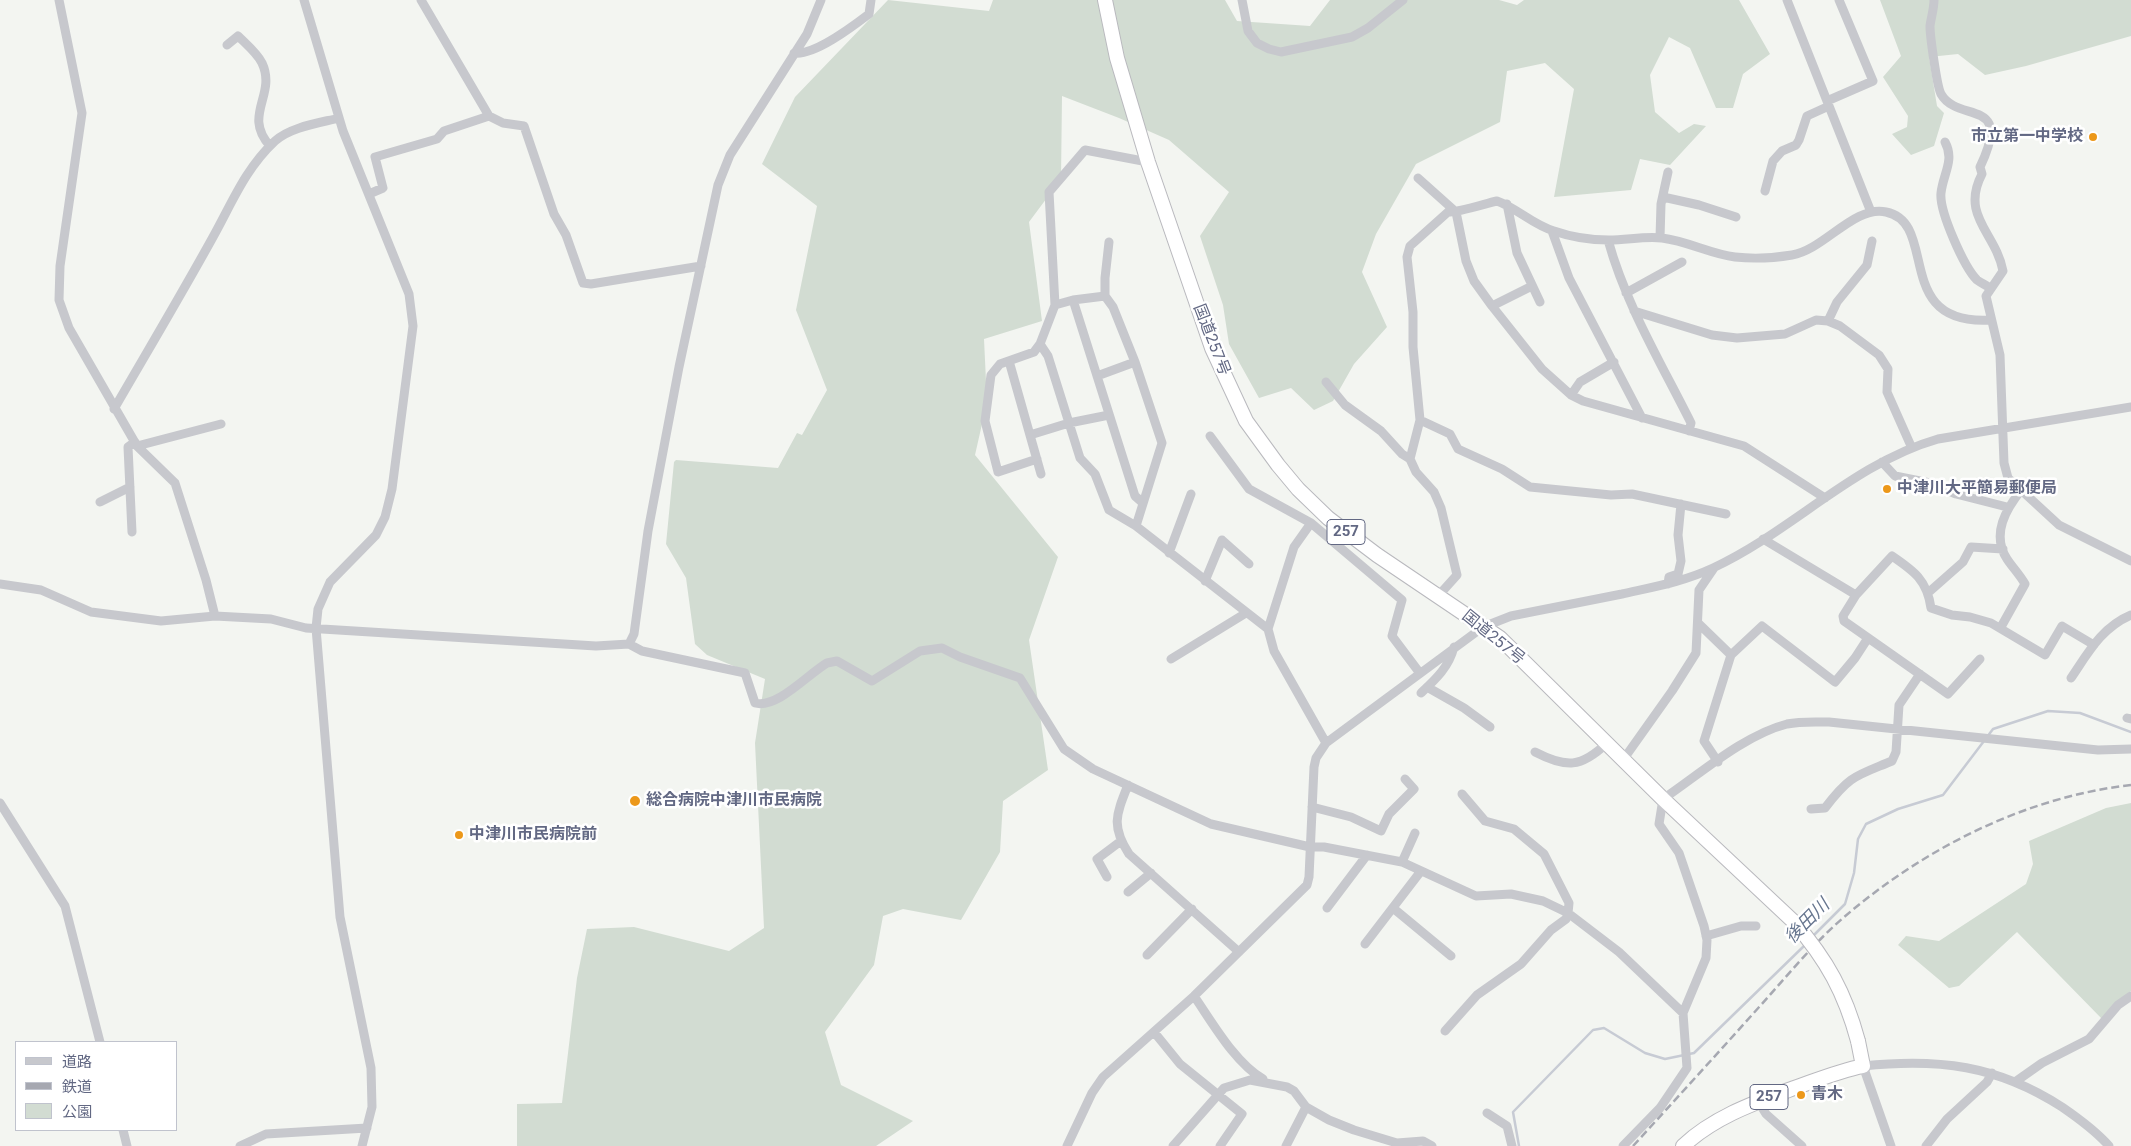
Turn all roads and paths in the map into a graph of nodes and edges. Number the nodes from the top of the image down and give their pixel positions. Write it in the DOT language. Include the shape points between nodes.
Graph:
graph roads {
  1 [pos="59,0"];
  2 [pos="304,0"];
  3 [pos="421,0"];
  4 [pos="821,0"];
  5 [pos="871,0"];
  6 [pos="1105,0"];
  7 [pos="1242,0"];
  8 [pos="1403,0"];
  9 [pos="1788,0"];
  10 [pos="1839,0"];
  11 [pos="1934,0"];
  12 [pos="227,45"];
  13 [pos="794,54"];
  14 [pos="1828,104"];
  15 [pos="489,116"];
  16 [pos="338,118"];
  17 [pos="1945,142"];
  18 [pos="270,146"];
  19 [pos="1148,162"];
  20 [pos="1668,172"];
  21 [pos="1418,178"];
  22 [pos="1765,191"];
  23 [pos="369,194"];
  24 [pos="1663,197"];
  25 [pos="1506,204"];
  26 [pos="1456,212"];
  27 [pos="1871,212"];
  28 [pos="1736,217"];
  29 [pos="1552,231"];
  30 [pos="1660,238"];
  31 [pos="1608,240"];
  32 [pos="1872,241"];
  33 [pos="1109,242"];
  34 [pos="1682,262"];
  35 [pos="701,266"];
  36 [pos="1532,286"];
  37 [pos="1990,288"];
  38 [pos="1626,293"];
  39 [pos="1105,296"];
  40 [pos="1073,300"];
  41 [pos="1540,302"];
  42 [pos="1055,305"];
  43 [pos="1492,306"];
  44 [pos="1634,311"];
  45 [pos="1991,320"];
  46 [pos="1828,321"];
  47 [pos="1040,344"];
  48 [pos="1009,361"];
  49 [pos="1135,362"];
  50 [pos="1614,362"];
  51 [pos="1097,376"];
  52 [pos="1326,382"];
  53 [pos="1570,395"];
  54 [pos="2131,407"];
  55 [pos="114,409"];
  56 [pos="1109,415"];
  57 [pos="1642,418"];
  58 [pos="1420,420"];
  59 [pos="221,424"];
  60 [pos="1069,424"];
  61 [pos="2003,427"];
  62 [pos="1690,431"];
  63 [pos="1030,435"];
  64 [pos="1210,436"];
  65 [pos="136,444"];
  66 [pos="1911,446"];
  67 [pos="1037,459"];
  68 [pos="1410,459"];
  69 [pos="1882,462"];
  70 [pos="1041,474"];
  71 [pos="130,487"];
  72 [pos="2022,489"];
  73 [pos="1191,494"];
  74 [pos="1825,498"];
  75 [pos="100,502"];
  76 [pos="1143,503"];
  77 [pos="1681,504"];
  78 [pos="2007,507"];
  79 [pos="1726,514"];
  80 [pos="1311,523"];
  81 [pos="1136,526"];
  82 [pos="132,532"];
  83 [pos="1763,539"];
  84 [pos="2003,549"];
  85 [pos="1169,553"];
  86 [pos="2131,561"];
  87 [pos="1249,564"];
  88 [pos="1714,568"];
  89 [pos="1205,581"];
  90 [pos="0,584"];
  91 [pos="1668,584"];
  92 [pos="1929,592"];
  93 [pos="1439,595"];
  94 [pos="1856,595"];
  95 [pos="1246,613"];
  96 [pos="215,616"];
  97 [pos="2130,616"];
  98 [pos="1698,623"];
  99 [pos="1483,627"];
  100 [pos="316,628"];
  101 [pos="2001,628"];
  102 [pos="1268,629"];
  103 [pos="1868,638"];
  104 [pos="629,644"];
  105 [pos="2094,645"];
  106 [pos="1454,647"];
  107 [pos="1731,655"];
  108 [pos="1171,659"];
  109 [pos="1980,659"];
  110 [pos="1419,672"];
  111 [pos="1920,674"];
  112 [pos="2072,678"];
  113 [pos="1490,727"];
  114 [pos="1896,730"];
  115 [pos="1326,743"];
  116 [pos="1606,743"];
  117 [pos="2131,749"];
  118 [pos="1535,752"];
  119 [pos="1623,760"];
  120 [pos="1718,762"];
  121 [pos="1404,779"];
  122 [pos="1128,785"];
  123 [pos="1462,794"];
  124 [pos="1663,798"];
  125 [pos="0,803"];
  126 [pos="1312,807"];
  127 [pos="1812,809"];
  128 [pos="1415,833"];
  129 [pos="1121,841"];
  130 [pos="1310,847"];
  131 [pos="1368,855"];
  132 [pos="1402,862"];
  133 [pos="1421,871"];
  134 [pos="1151,873"];
  135 [pos="1106,877"];
  136 [pos="1128,892"];
  137 [pos="1327,908"];
  138 [pos="1393,908"];
  139 [pos="1192,909"];
  140 [pos="1568,913"];
  141 [pos="1756,926"];
  142 [pos="1706,936"];
  143 [pos="1365,944"];
  144 [pos="1239,952"];
  145 [pos="1147,955"];
  146 [pos="1451,956"];
  147 [pos="1194,996"];
  148 [pos="2131,996"];
  149 [pos="1682,1013"];
  150 [pos="1445,1031"];
  151 [pos="1154,1032"];
  152 [pos="100,1041"];
  153 [pos="1863,1066"];
  154 [pos="1992,1073"];
  155 [pos="1268,1082"];
  156 [pos="2015,1082"];
  157 [pos="1218,1094"];
  158 [pos="1758,1101"];
  159 [pos="1306,1107"];
  160 [pos="1487,1113"];
  161 [pos="367,1128"];
  162 [pos="123,1131"];
  163 [pos="127,1146"];
  164 [pos="240,1146"];
  165 [pos="362,1146"];
  166 [pos="1067,1146"];
  167 [pos="1173,1146"];
  168 [pos="1220,1146"];
  169 [pos="1286,1146"];
  170 [pos="1432,1146"];
  171 [pos="1512,1146"];
  172 [pos="1623,1146"];
  173 [pos="1683,1146"];
  174 [pos="1802,1146"];
  175 [pos="1891,1146"];
  176 [pos="1926,1146"];
  177 [pos="2109,1146"];
  1 -- 55 [label="street" via="82,113 60,266 59,300 69,328"];
  2 -- 16 [label="street"];
  3 -- 15 [label="street"];
  4 -- 13 [label="street" via="807,34"];
  5 -- 13 [label="street" via="869,14 852,27 803,55"];
  6 -- 19 [label="highway, 国道257号 / 257" via="1117,58"];
  7 -- 8 [label="street" via="1248,31 1257,42 1281,52 1352,37"];
  9 -- 14 [label="street"];
  10 -- 14 [label="street" via="1873,80"];
  11 -- 37 [label="street" via="1930,28 1940,92 1946,100 1984,117 1989,123 1989,145 1974,194 1978,219 2001,259 2003,271"];
  12 -- 18 [label="street" via="238,36 262,64 265,92 258,128"];
  13 -- 35 [label="street" via="723,170 712,205"];
  14 -- 22 [label="street" via="1807,116 1800,140 1773,161"];
  14 -- 27 [label="street"];
  15 -- 23 [label="street" via="444,131 436,139 376,157 383,188"];
  15 -- 35 [label="street" via="502,123 524,126 554,214 566,235 583,283"];
  16 -- 18 [label="street" via="285,134"];
  16 -- 23 [label="street"];
  17 -- 37 [label="street" via="1951,158 1940,204 1970,272"];
  18 -- 55 [label="street" via="232,198 214,236"];
  19 -- 42 [label="street" via="1085,150 1049,192"];
  19 -- 93 [label="highway, 国道257号 / 257" via="1212,348 1246,421 1298,489 1328,518"];
  20 -- 24 [label="street"];
  21 -- 26 [label="street"];
  23 -- 100 [label="street" via="409,294 413,341 392,489 385,517 376,535 330,582 318,609"];
  24 -- 28 [label="street"];
  24 -- 30 [label="street"];
  25 -- 26 [label="street" via="1498,200"];
  25 -- 29 [label="street"];
  25 -- 36 [label="street" via="1517,253"];
  26 -- 43 [label="street" via="1466,261 1474,281"];
  26 -- 58 [label="street" via="1448,212 1410,246 1407,257"];
  27 -- 30 [label="street" via="1815,246 1786,256 1735,257"];
  27 -- 45 [label="street" via="1886,212 1901,219 1911,234 1928,294 1940,309 1964,317"];
  29 -- 31 [label="street"];
  29 -- 50 [label="street" via="1569,278"];
  30 -- 31 [label="street"];
  31 -- 38 [label="street"];
  32 -- 46 [label="street" via="1867,265 1837,302"];
  33 -- 39 [label="street"];
  34 -- 38 [label="street"];
  35 -- 104 [label="street" via="648,531 634,634"];
  36 -- 41 [label="street"];
  36 -- 43 [label="street"];
  37 -- 45 [label="street" via="1986,296"];
  38 -- 44 [label="street"];
  39 -- 40 [label="street"];
  39 -- 49 [label="street" via="1113,307"];
  40 -- 42 [label="street"];
  40 -- 51 [label="street"];
  42 -- 47 [label="street"];
  43 -- 53 [label="street" via="1542,369"];
  44 -- 46 [label="street" via="1712,335 1737,338 1785,334 1816,320"];
  44 -- 62 [label="street" via="1691,423"];
  45 -- 61 [label="street" via="2000,355"];
  46 -- 66 [label="street" via="1840,326 1879,356 1888,369 1887,392"];
  47 -- 48 [label="street" via="1034,352"];
  47 -- 60 [label="street" via="1048,356"];
  48 -- 63 [label="street"];
  48 -- 67 [label="street" via="1000,364 991,375 986,421 998,472"];
  49 -- 51 [label="street"];
  49 -- 76 [label="street" via="1162,442"];
  50 -- 53 [label="street" via="1580,382"];
  50 -- 57 [label="street"];
  51 -- 56 [label="street"];
  52 -- 68 [label="street" via="1345,405"];
  53 -- 57 [label="street"];
  54 -- 61 [label="street"];
  55 -- 65 [label="street"];
  56 -- 60 [label="street"];
  56 -- 76 [label="street" via="1135,496"];
  57 -- 62 [label="street"];
  58 -- 68 [label="street"];
  58 -- 77 [label="street" via="1450,434 1458,449 1502,469 1530,487 1632,494"];
  59 -- 65 [label="street"];
  60 -- 63 [label="street"];
  60 -- 81 [label="street" via="1080,458 1095,474 1108,510"];
  61 -- 66 [label="street"];
  61 -- 72 [label="street" via="2004,463 2008,478"];
  62 -- 74 [label="street" via="1744,446"];
  63 -- 67 [label="street"];
  64 -- 80 [label="street" via="1249,489"];
  65 -- 71 [label="street" via="128,447"];
  65 -- 96 [label="street" via="175,483"];
  66 -- 69 [label="street"];
  67 -- 70 [label="street"];
  68 -- 93 [label="street" via="1416,472 1434,492 1450,540 1457,574"];
  69 -- 74 [label="street"];
  69 -- 78 [label="street" via="1895,476 1930,482 1956,494"];
  71 -- 75 [label="street"];
  71 -- 82 [label="street"];
  72 -- 78 [label="street"];
  72 -- 86 [label="street" via="2059,525"];
  73 -- 85 [label="street"];
  74 -- 83 [label="street"];
  76 -- 81 [label="street"];
  77 -- 79 [label="street"];
  77 -- 91 [label="street" via="1678,535 1680,569 1678,574 1669,577"];
  78 -- 84 [label="street" via="2000,527"];
  80 -- 102 [label="street" via="1294,547"];
  80 -- 110 [label="street" via="1402,600 1392,636"];
  81 -- 85 [label="street"];
  83 -- 88 [label="street"];
  83 -- 94 [label="street"];
  84 -- 92 [label="street" via="1971,547 1963,562"];
  84 -- 101 [label="street" via="2025,584"];
  85 -- 89 [label="street"];
  87 -- 89 [label="street" via="1222,540"];
  88 -- 91 [label="street"];
  88 -- 98 [label="street" via="1699,590"];
  89 -- 95 [label="street"];
  90 -- 96 [label="street" via="41,590 91,612 161,621"];
  91 -- 99 [label="street" via="1510,616"];
  92 -- 94 [label="street" via="1913,570 1892,556"];
  92 -- 101 [label="street" via="1931,608"];
  93 -- 99 [label="highway, 国道257号 / 257"];
  94 -- 103 [label="street" via="1843,616 1844,621"];
  95 -- 102 [label="street"];
  95 -- 108 [label="street"];
  96 -- 100 [label="street" via="271,619"];
  97 -- 105 [label="street" via="2111,625"];
  98 -- 107 [label="street"];
  98 -- 119 [label="street" via="1696,653"];
  99 -- 106 [label="street"];
  99 -- 116 [label="highway, 国道257号 / 257" via="1500,638"];
  100 -- 104 [label="street" via="596,646"];
  100 -- 161 [label="street" via="340,917 371,1068 373,1093"];
  101 -- 105 [label="street" via="2045,655 2062,626"];
  102 -- 115 [label="street" via="1274,651"];
  103 -- 107 [label="street" via="1835,682 1762,626"];
  103 -- 111 [label="street"];
  104 -- 122 [label="street" via="642,651 746,673 755,702 762,704 776,700 827,663 836,661 872,681 920,651 942,648 1020,678 1064,749 1093,769"];
  105 -- 112 [label="street"];
  106 -- 110 [label="street"];
  106 -- 113 [label="street" via="1451,660 1424,690 1464,708"];
  107 -- 120 [label="street" via="1704,741"];
  109 -- 111 [label="street" via="1948,694"];
  110 -- 115 [label="street"];
  111 -- 114 [label="street" via="1899,705"];
  114 -- 117 [label="street" via="2098,750"];
  114 -- 120 [label="street" via="1830,722 1787,724 1749,740"];
  114 -- 127 [label="street" via="1896,752 1892,761 1856,774 1825,808"];
  115 -- 126 [label="street" via="1316,758"];
  116 -- 118 [label="street" via="1584,762 1556,763"];
  116 -- 119 [label="highway, 国道257号 / 257"];
  119 -- 124 [label="highway, 国道257号 / 257"];
  120 -- 124 [label="street"];
  121 -- 126 [label="street" via="1414,789 1389,814 1381,831 1351,817"];
  122 -- 129 [label="street" via="1116,824"];
  122 -- 130 [label="street" via="1211,824"];
  123 -- 140 [label="street" via="1485,821 1514,829 1544,854 1569,903"];
  124 -- 142 [label="street" via="1659,824 1679,853"];
  124 -- 153 [label="highway, 国道257号 / 257, bridge" via="1812,943 1840,988"];
  125 -- 152 [label="street" via="65,906"];
  126 -- 130 [label="street"];
  128 -- 132 [label="street"];
  129 -- 134 [label="street" via="1129,854"];
  129 -- 135 [label="street" via="1097,859"];
  130 -- 131 [label="street"];
  130 -- 144 [label="street" via="1307,884"];
  131 -- 132 [label="street"];
  131 -- 137 [label="street"];
  132 -- 133 [label="street"];
  133 -- 138 [label="street"];
  133 -- 140 [label="street" via="1476,896 1511,894 1543,901"];
  134 -- 136 [label="street"];
  134 -- 139 [label="street"];
  138 -- 143 [label="street"];
  138 -- 146 [label="street"];
  139 -- 144 [label="street"];
  139 -- 145 [label="street"];
  140 -- 149 [label="street" via="1619,952"];
  140 -- 150 [label="street" via="1566,919 1551,930 1521,964 1477,995"];
  141 -- 142 [label="street" via="1741,926"];
  142 -- 149 [label="street" via="1706,958"];
  144 -- 147 [label="street"];
  147 -- 151 [label="street"];
  147 -- 155 [label="street" via="1244,1063"];
  148 -- 156 [label="street" via="2089,1039 2042,1063"];
  149 -- 172 [label="street" via="1687,1068 1660,1108"];
  151 -- 157 [label="street" via="1180,1064"];
  151 -- 166 [label="street" via="1104,1077 1092,1093"];
  153 -- 154 [label="street" via="1923,1062"];
  153 -- 158 [label="highway, 257" via="1836,1072"];
  153 -- 175 [label="street"];
  154 -- 156 [label="street"];
  154 -- 176 [label="street" via="1987,1082 1947,1119"];
  155 -- 157 [label="street" via="1250,1080 1224,1088"];
  155 -- 159 [label="street" via="1294,1091"];
  156 -- 177 [label="street" via="2075,1116"];
  157 -- 167 [label="street"];
  157 -- 168 [label="street" via="1242,1114"];
  158 -- 173 [label="highway, 257" via="1709,1126"];
  158 -- 174 [label="street" via="1766,1114"];
  159 -- 169 [label="street"];
  159 -- 170 [label="street" via="1354,1130 1397,1143 1423,1141"];
  160 -- 171 [label="street" via="1507,1126"];
  161 -- 164 [label="street" via="266,1134"];
  161 -- 165 [label="street"];
  162 -- 163 [label="street"];
}
